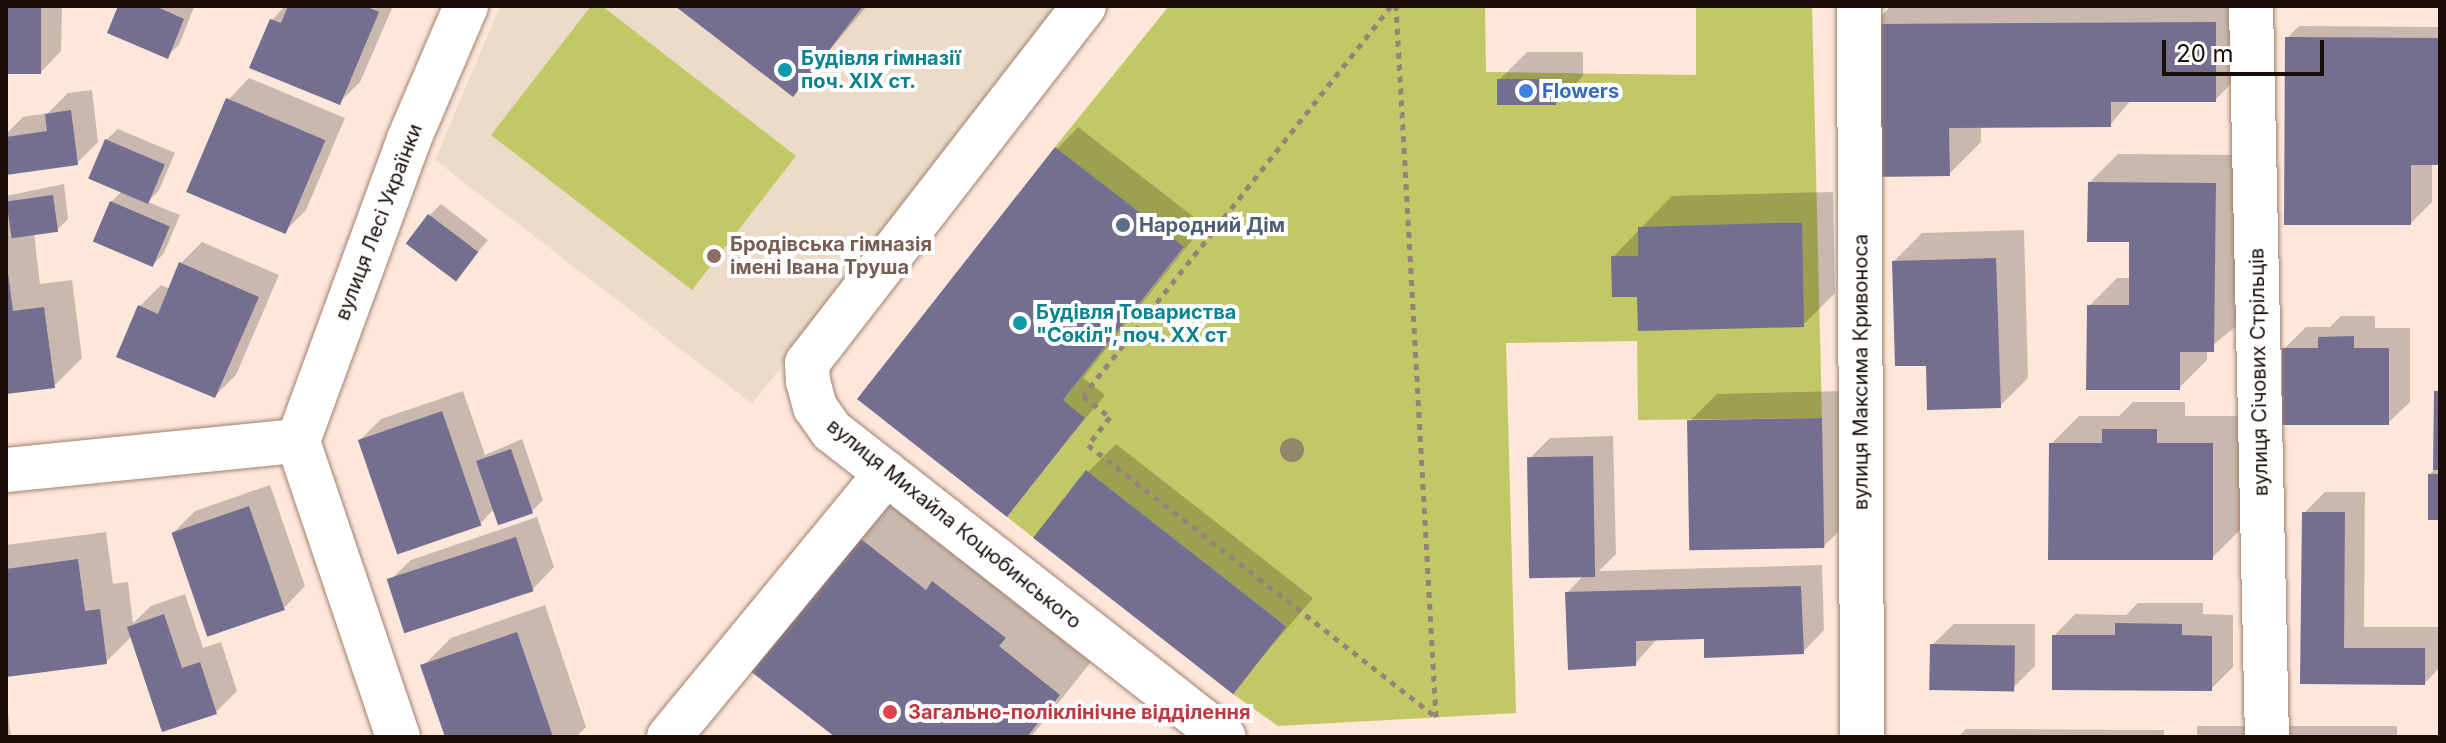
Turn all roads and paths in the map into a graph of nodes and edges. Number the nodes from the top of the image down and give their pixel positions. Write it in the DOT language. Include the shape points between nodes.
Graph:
graph roads {
  1 [pos="466,6"];
  2 [pos="1084,6"];
  3 [pos="1394,6"];
  4 [pos="1859,6"];
  5 [pos="2251,6"];
  6 [pos="298,441"];
  7 [pos="6,470"];
  8 [pos="887,473"];
  9 [pos="398,737"];
  10 [pos="669,737"];
  11 [pos="1223,737"];
  12 [pos="1862,737"];
  13 [pos="2267,737"];
  1 -- 6 [label="street, вулиця Лесі Українки" via="409,139"];
  2 -- 8 [label="street, вулиця Михайла Коцюбинського" via="807,363 811,396 822,419"];
  3 -- 3 [label="path" via="1083,396 1110,417 1088,445 1436,717"];
  4 -- 12 [label="street, вулиця Максима Кривоноса"];
  5 -- 13 [label="street, вулиця Січових Стрільців"];
  6 -- 7 [label="street"];
  6 -- 9 [label="street"];
  8 -- 10 [label="street"];
  8 -- 11 [label="street, вулиця Михайла Коцюбинського"];
}
